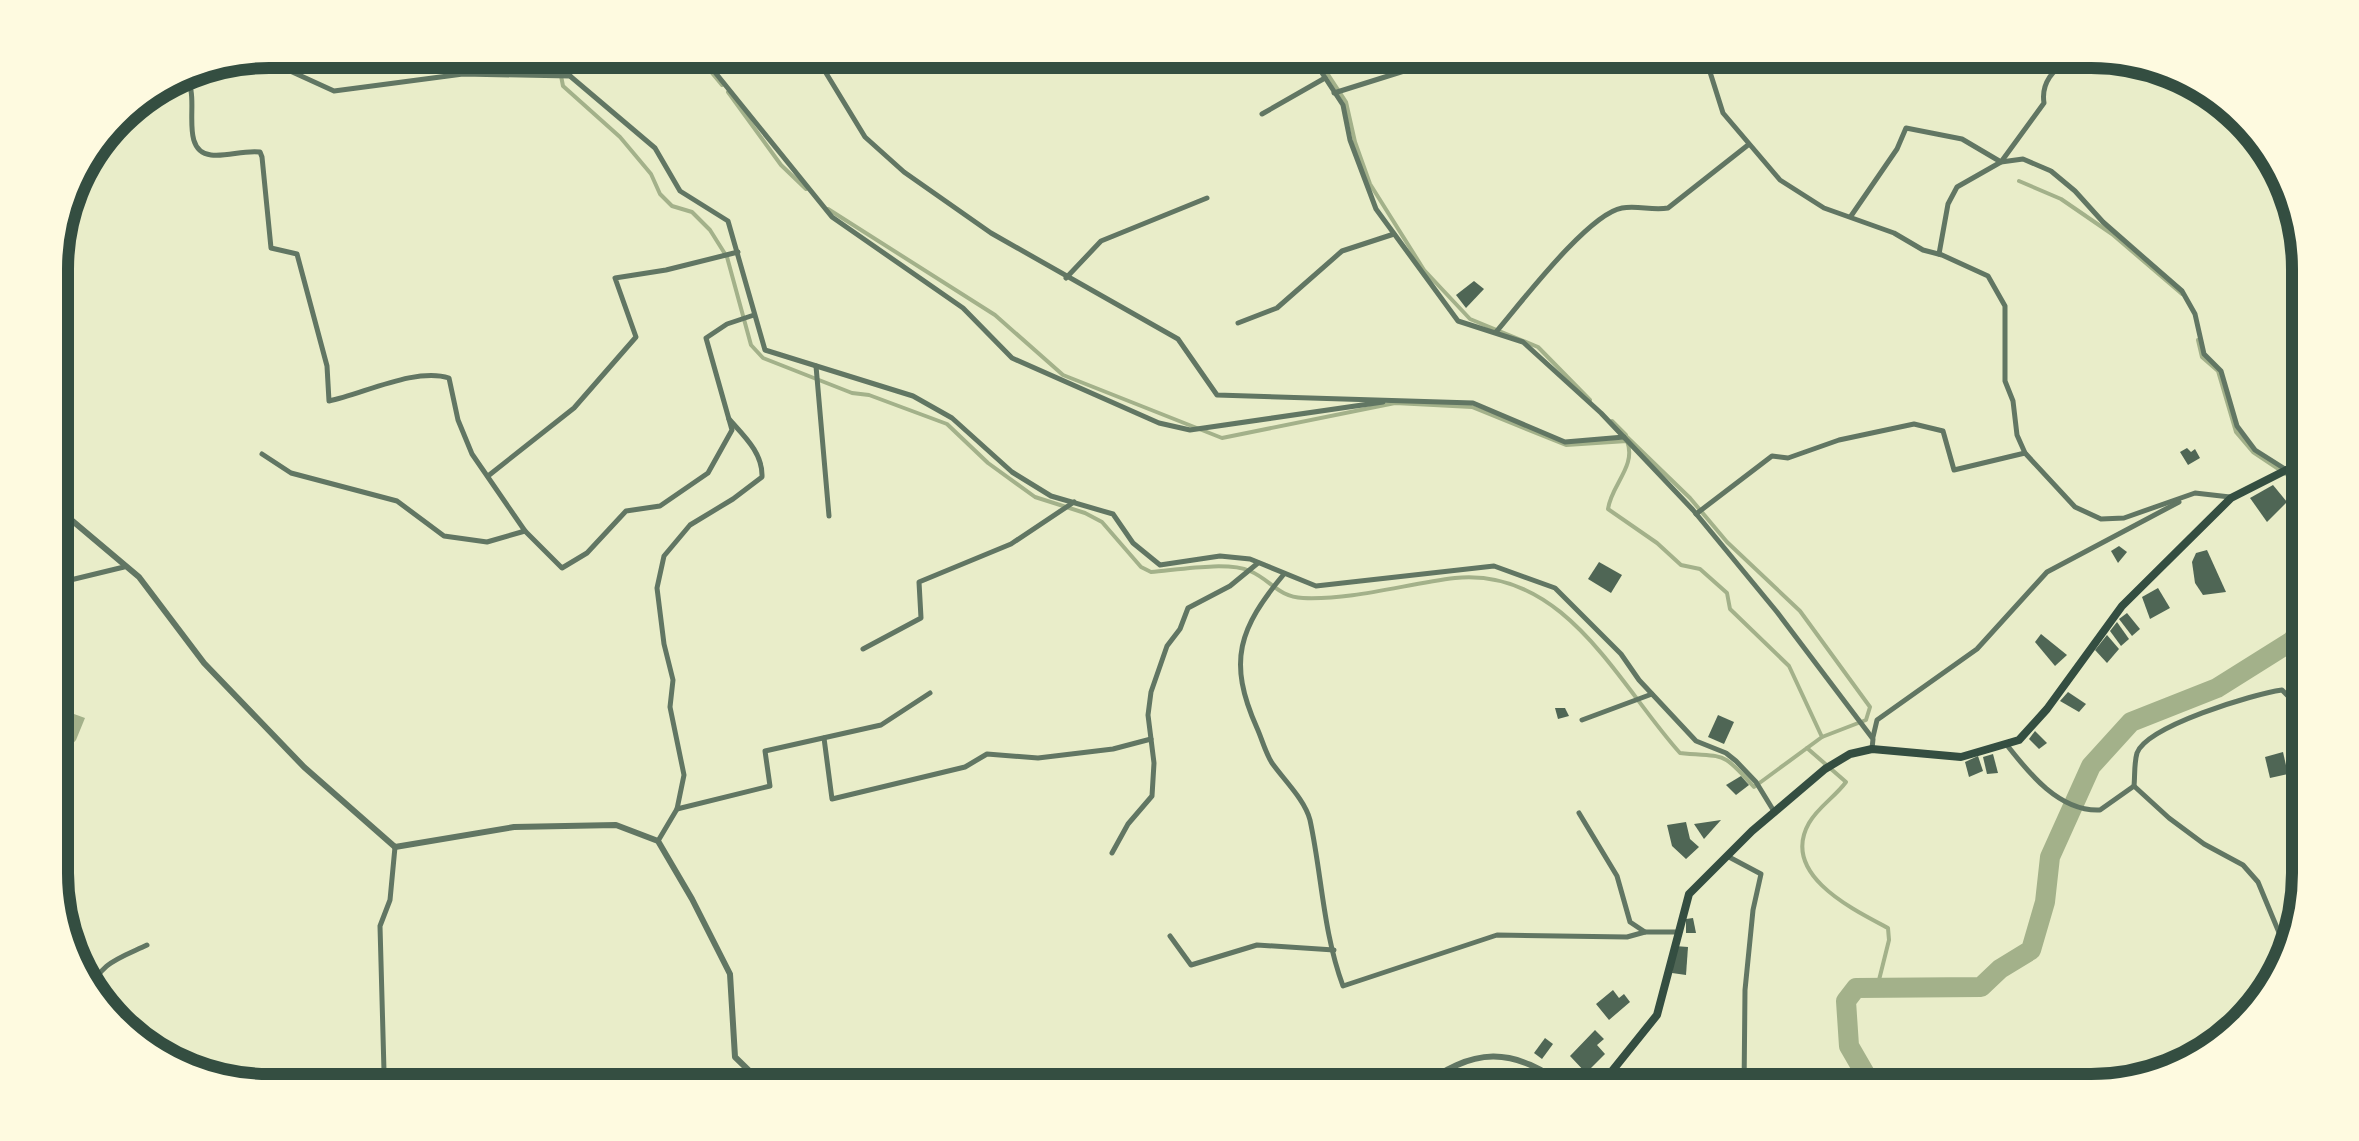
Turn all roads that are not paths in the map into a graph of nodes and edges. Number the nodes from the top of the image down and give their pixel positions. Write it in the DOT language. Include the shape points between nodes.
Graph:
graph roads {
  1 [pos="283,68"];
  2 [pos="566,68"];
  3 [pos="712,68"];
  4 [pos="823,68"];
  5 [pos="1319,68"];
  6 [pos="1412,68"];
  7 [pos="1708,68"];
  8 [pos="2058,68"];
  9 [pos="568,76"];
  10 [pos="1325,78"];
  11 [pos="189,84"];
  12 [pos="1334,92"];
  13 [pos="1262,114"];
  14 [pos="1748,144"];
  15 [pos="2001,162"];
  16 [pos="1206,198"];
  17 [pos="1851,216"];
  18 [pos="1394,234"];
  19 [pos="738,252"];
  20 [pos="1939,254"];
  21 [pos="1066,278"];
  22 [pos="747,318"];
  23 [pos="1238,323"];
  24 [pos="1495,333"];
  25 [pos="816,366"];
  26 [pos="1396,399"];
  27 [pos="729,418"];
  28 [pos="1625,438"];
  29 [pos="2025,453"];
  30 [pos="262,454"];
  31 [pos="2292,466"];
  32 [pos="2282,470"];
  33 [pos="488,476"];
  34 [pos="2195,494"];
  35 [pos="2231,498"];
  36 [pos="1074,502"];
  37 [pos="1696,514"];
  38 [pos="68,515"];
  39 [pos="829,516"];
  40 [pos="69,518"];
  41 [pos="524,531"];
  42 [pos="1258,563"];
  43 [pos="124,568"];
  44 [pos="1284,574"];
  45 [pos="68,580"];
  46 [pos="863,649"];
  47 [pos="930,693"];
  48 [pos="1652,694"];
  49 [pos="2292,697"];
  50 [pos="2289,698"];
  51 [pos="2292,707"];
  52 [pos="1582,720"];
  53 [pos="824,738"];
  54 [pos="1151,739"];
  55 [pos="1872,744"];
  56 [pos="2006,744"];
  57 [pos="2134,786"];
  58 [pos="677,808"];
  59 [pos="1774,812"];
  60 [pos="1578,813"];
  61 [pos="658,841"];
  62 [pos="395,846"];
  63 [pos="1112,853"];
  64 [pos="1726,856"];
  65 [pos="2284,927"];
  66 [pos="2280,928"];
  67 [pos="1645,932"];
  68 [pos="1678,932"];
  69 [pos="2282,933"];
  70 [pos="1170,936"];
  71 [pos="147,945"];
  72 [pos="1334,950"];
  73 [pos="96,976"];
  74 [pos="1439,1073"];
  75 [pos="1549,1073"];
  76 [pos="1610,1073"];
  77 [pos="1744,1073"];
  78 [pos="386,1074"];
  79 [pos="752,1074"];
  1 -- 9 [label="street" via="334,90 463,74"];
  2 -- 9 [label="street"];
  3 -- 26 [label="street" via="832,217 963,308 1012,358 1190,430"];
  4 -- 21 [label="street" via="865,137 904,172"];
  5 -- 10 [label="street"];
  6 -- 12 [label="street"];
  7 -- 14 [label="street" via="1722,113"];
  8 -- 15 [label="street" via="2046,80 2044,103"];
  9 -- 19 [label="street" via="654,148 680,191 728,222"];
  10 -- 12 [label="street"];
  10 -- 13 [label="street"];
  11 -- 33 [label="street" via="194,144 201,153 248,150 262,156 271,248 297,254 329,401 424,376 449,378 458,420"];
  12 -- 18 [label="street" via="1376,209"];
  14 -- 17 [label="street" via="1794,190"];
  14 -- 24 [label="street" via="1668,208 1620,208 1599,221"];
  15 -- 17 [label="street" via="1962,138 1906,128"];
  15 -- 20 [label="street" via="1957,187"];
  15 -- 32 [label="street" via="2023,159 2051,171 2182,290 2204,354 2221,371 2237,426"];
  16 -- 21 [label="street" via="1101,241"];
  17 -- 20 [label="street"];
  18 -- 23 [label="street" via="1342,251 1277,308"];
  18 -- 24 [label="street" via="1458,321"];
  19 -- 22 [label="street"];
  19 -- 33 [label="street" via="615,278 636,337 574,408"];
  20 -- 29 [label="street" via="1988,276 1996,287 2007,325 2005,381"];
  21 -- 26 [label="street" via="1178,339 1217,395"];
  22 -- 25 [label="street" via="765,350"];
  22 -- 27 [label="street" via="706,338"];
  24 -- 28 [label="street" via="1523,342"];
  25 -- 36 [label="street" via="912,396 952,418 1012,472"];
  25 -- 39 [label="street"];
  26 -- 28 [label="street" via="1473,403 1564,442"];
  27 -- 41 [label="street" via="732,430 708,473 660,506 626,511 587,553 562,568"];
  27 -- 58 [label="street" via="756,452 762,477 674,540 658,588 684,775"];
  28 -- 37 [label="street"];
  29 -- 34 [label="street" via="2076,507 2101,519"];
  29 -- 37 [label="street" via="1954,470 1943,432 1914,424 1788,458 1772,456"];
  30 -- 41 [label="street" via="292,473 397,501 444,536 487,542"];
  31 -- 32 [label="main road"];
  32 -- 35 [label="main road"];
  33 -- 41 [label="street"];
  34 -- 35 [label="street"];
  34 -- 55 [label="street" via="2047,572 1977,649 1877,720"];
  35 -- 56 [label="main road" via="2122,606 2047,709 2019,740"];
  36 -- 42 [label="street" via="1113,514 1160,565 1220,556"];
  36 -- 46 [label="street" via="1010,544 919,582 921,618"];
  37 -- 55 [label="street"];
  38 -- 40 [label="street"];
  40 -- 43 [label="street"];
  42 -- 44 [label="street"];
  42 -- 54 [label="street" via="1188,608 1151,692"];
  43 -- 45 [label="street"];
  43 -- 62 [label="street" via="304,767"];
  44 -- 48 [label="street" via="1316,586 1494,566 1555,588"];
  44 -- 72 [label="street" via="1250,618 1240,674 1269,758 1309,815"];
  47 -- 53 [label="street" via="881,725"];
  48 -- 52 [label="street"];
  48 -- 59 [label="street" via="1696,741 1726,753 1756,782"];
  49 -- 50 [label="street"];
  50 -- 51 [label="street"];
  50 -- 57 [label="street" via="2282,690 2256,694 2149,738 2137,752"];
  53 -- 54 [label="street" via="832,799 965,768 987,754 1038,758"];
  53 -- 58 [label="street" via="765,750 770,786"];
  54 -- 63 [label="street" via="1152,796"];
  55 -- 56 [label="main road" via="1960,757"];
  55 -- 59 [label="main road" via="1835,762"];
  56 -- 57 [label="street" via="2036,782 2079,807 2100,810"];
  57 -- 66 [label="street" via="2204,844 2243,865"];
  58 -- 61 [label="street"];
  59 -- 64 [label="main road"];
  60 -- 67 [label="street" via="1617,876 1630,922"];
  61 -- 62 [label="street" via="616,824 514,827"];
  61 -- 79 [label="street" via="730,974 735,1057"];
  62 -- 78 [label="street" via="390,900 380,926"];
  64 -- 68 [label="main road" via="1688,894"];
  64 -- 77 [label="street" via="1761,874 1745,990"];
  65 -- 66 [label="street"];
  66 -- 69 [label="street"];
  67 -- 68 [label="street"];
  67 -- 72 [label="street" via="1496,935 1347,986"];
  68 -- 76 [label="main road" via="1658,1015"];
  70 -- 72 [label="street" via="1191,966 1258,944"];
  71 -- 73 [label="street"];
  74 -- 75 [label="street" via="1488,1056"];
}
